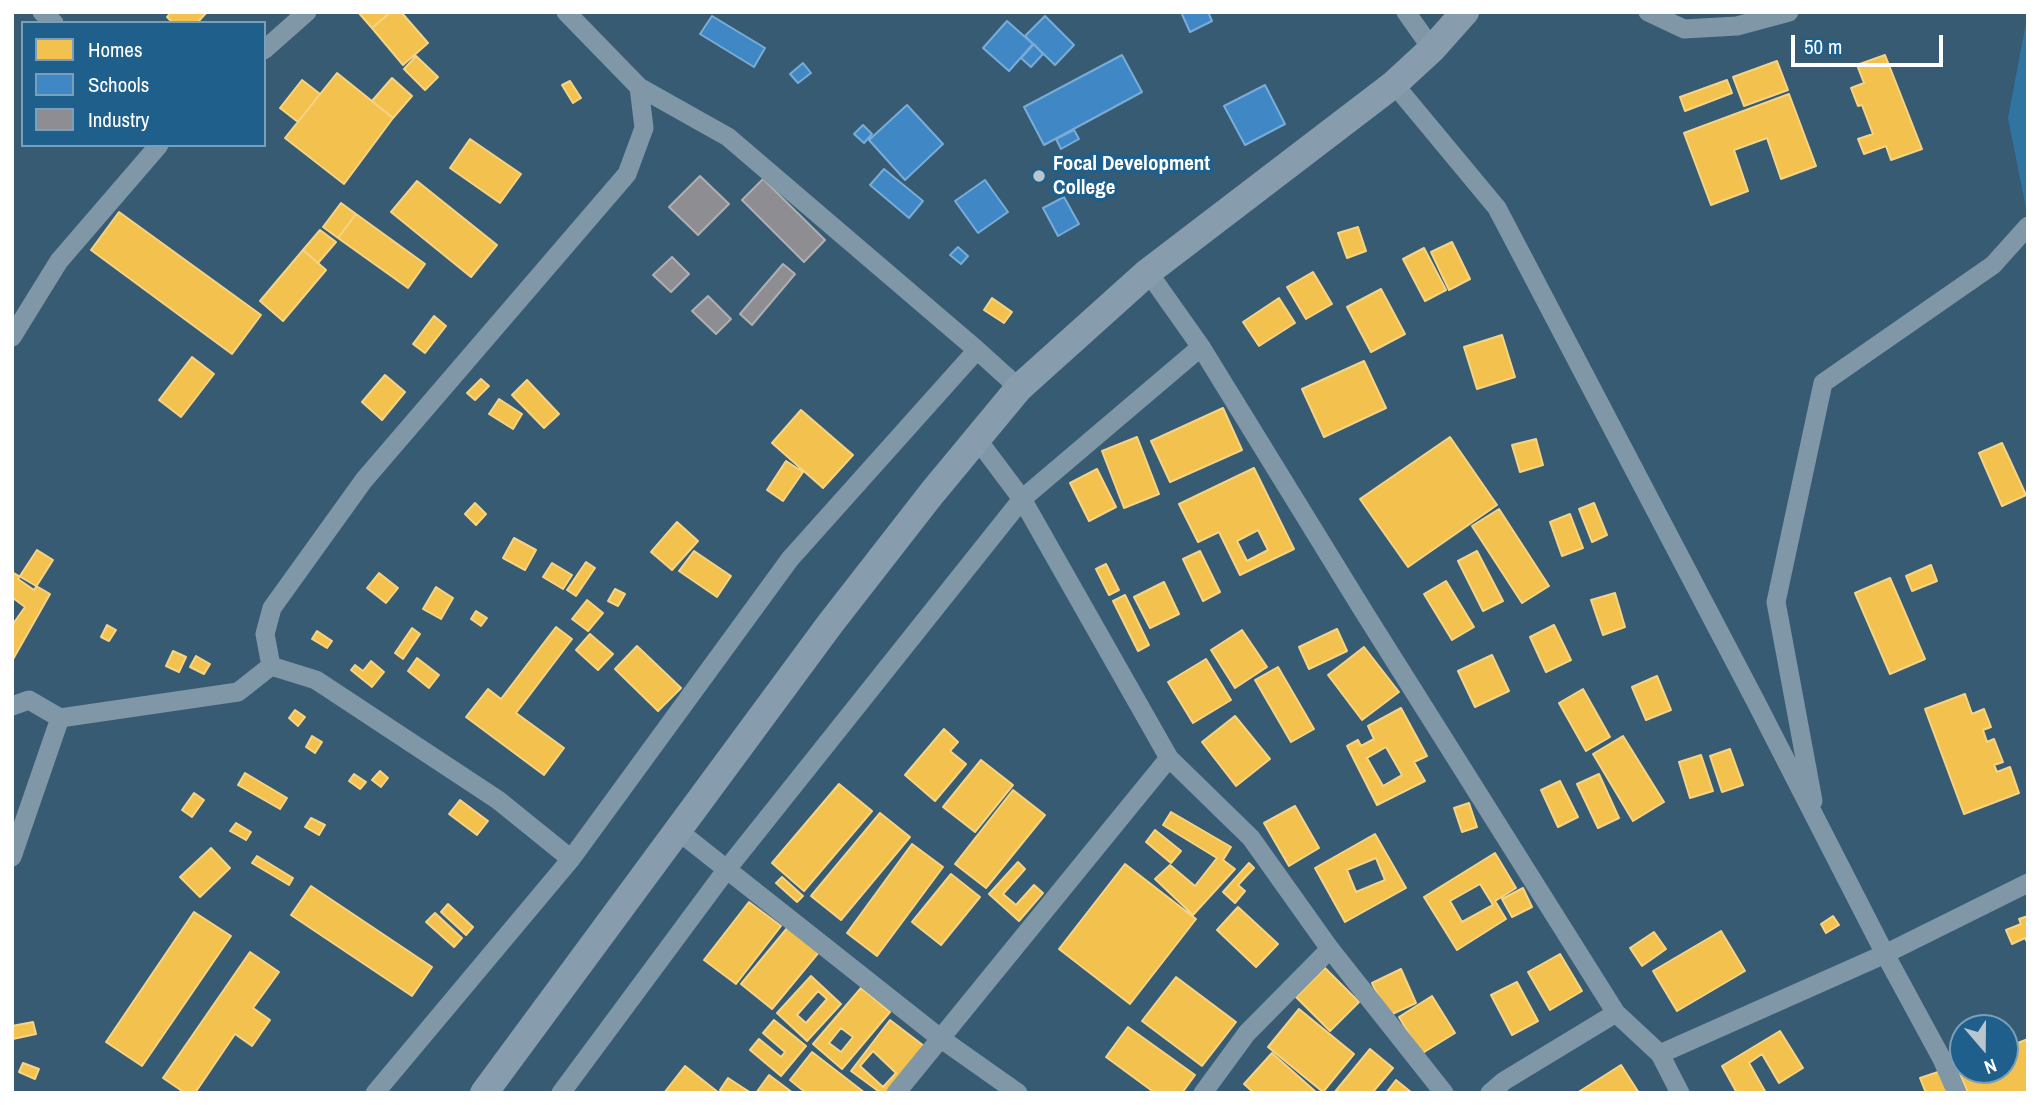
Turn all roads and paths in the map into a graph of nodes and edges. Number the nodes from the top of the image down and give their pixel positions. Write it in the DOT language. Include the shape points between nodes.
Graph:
graph roads {
  1 [pos="307,12"];
  2 [pos="566,12"];
  3 [pos="1406,12"];
  4 [pos="1465,12"];
  5 [pos="1648,12"];
  6 [pos="1789,12"];
  7 [pos="266,48"];
  8 [pos="1432,49"];
  9 [pos="1394,84"];
  10 [pos="639,87"];
  11 [pos="157,147"];
  12 [pos="2028,226"];
  13 [pos="1149,272"];
  14 [pos="12,337"];
  15 [pos="1201,346"];
  16 [pos="978,350"];
  17 [pos="1019,388"];
  18 [pos="977,439"];
  19 [pos="1023,499"];
  20 [pos="271,666"];
  21 [pos="12,706"];
  22 [pos="60,718"];
  23 [pos="1169,758"];
  24 [pos="1817,825"];
  25 [pos="677,830"];
  26 [pos="12,856"];
  27 [pos="571,859"];
  28 [pos="727,869"];
  29 [pos="2028,883"];
  30 [pos="1330,950"];
  31 [pos="1885,954"];
  32 [pos="1616,1013"];
  33 [pos="940,1038"];
  34 [pos="1660,1054"];
  35 [pos="375,1093"];
  36 [pos="484,1093"];
  37 [pos="561,1093"];
  38 [pos="896,1093"];
  39 [pos="1018,1093"];
  40 [pos="1203,1093"];
  41 [pos="1444,1093"];
  42 [pos="1490,1093"];
  43 [pos="1680,1093"];
  44 [pos="1957,1093"];
  1 -- 7 [label="street"];
  2 -- 10 [label="street"];
  3 -- 8 [label="street"];
  4 -- 8 [label="main road"];
  5 -- 6 [label="street" via="1684,29 1737,26"];
  8 -- 9 [label="main road"];
  9 -- 13 [label="main road"];
  9 -- 24 [label="street" via="1497,208"];
  10 -- 16 [label="street" via="728,136"];
  10 -- 20 [label="street" via="644,128 626,174 364,480 272,608 265,634"];
  11 -- 14 [label="street" via="59,261"];
  12 -- 24 [label="street" via="1993,265 1823,383 1776,601"];
  13 -- 15 [label="street"];
  13 -- 17 [label="main road"];
  15 -- 19 [label="street"];
  15 -- 32 [label="street"];
  16 -- 17 [label="street"];
  16 -- 27 [label="street" via="790,559"];
  17 -- 18 [label="main road"];
  18 -- 19 [label="street"];
  18 -- 25 [label="main road" via="830,624"];
  19 -- 23 [label="street"];
  19 -- 28 [label="street"];
  20 -- 22 [label="street" via="238,692"];
  20 -- 27 [label="street" via="316,680 498,800"];
  21 -- 22 [label="street" via="29,700"];
  22 -- 26 [label="street"];
  23 -- 30 [label="street" via="1251,838"];
  23 -- 33 [label="street"];
  24 -- 31 [label="street"];
  25 -- 28 [label="street"];
  25 -- 36 [label="main road"];
  27 -- 35 [label="street"];
  28 -- 33 [label="street"];
  28 -- 37 [label="street"];
  29 -- 31 [label="street"];
  30 -- 40 [label="street" via="1247,1033"];
  30 -- 41 [label="street"];
  31 -- 34 [label="street"];
  31 -- 44 [label="street"];
  32 -- 34 [label="street"];
  32 -- 42 [label="street"];
  33 -- 38 [label="street"];
  33 -- 39 [label="street"];
  34 -- 43 [label="street"];
}
